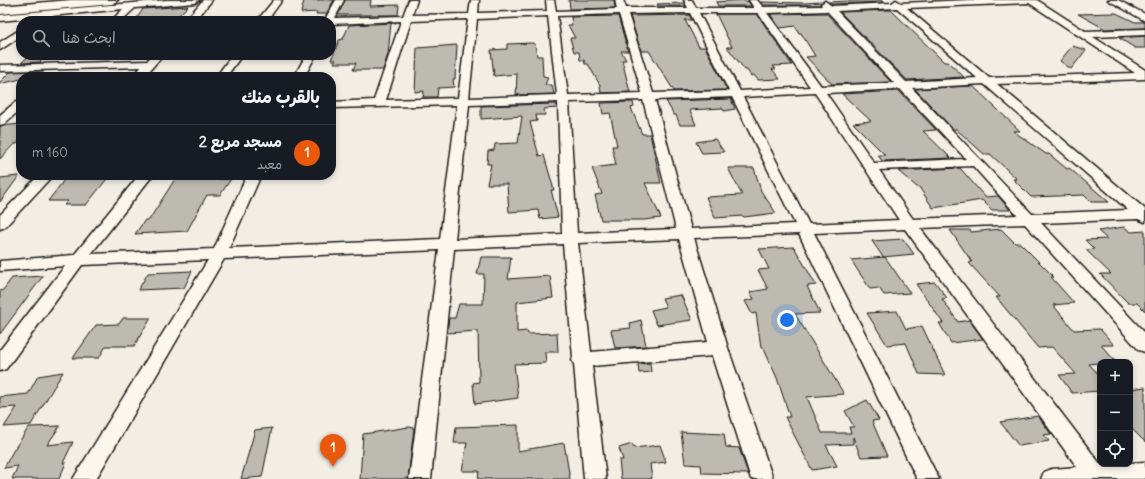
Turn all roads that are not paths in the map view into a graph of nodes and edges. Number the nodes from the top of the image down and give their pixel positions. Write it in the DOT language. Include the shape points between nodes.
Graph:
graph roads {
  1 [pos="112,0"];
  2 [pos="195,0"];
  3 [pos="208,0"];
  4 [pos="278,0"];
  5 [pos="340,0"];
  6 [pos="413,0"];
  7 [pos="474,0"];
  8 [pos="550,0"];
  9 [pos="1031,0"];
  10 [pos="1112,0"];
  11 [pos="96,1"];
  12 [pos="135,3"];
  13 [pos="895,3"];
  14 [pos="825,4"];
  15 [pos="692,5"];
  16 [pos="757,5"];
  17 [pos="622,6"];
  18 [pos="0,10"];
  19 [pos="46,14"];
  20 [pos="553,15"];
  21 [pos="23,16"];
  22 [pos="43,16"];
  23 [pos="121,16"];
  24 [pos="194,16"];
  25 [pos="266,16"];
  26 [pos="332,16"];
  27 [pos="16,17"];
  28 [pos="0,18"];
  29 [pos="472,18"];
  30 [pos="1145,18"];
  31 [pos="406,19"];
  32 [pos="336,21"];
  33 [pos="1145,32"];
  34 [pos="1083,34"];
  35 [pos="16,36"];
  36 [pos="0,47"];
  37 [pos="72,60"];
  38 [pos="154,60"];
  39 [pos="233,60"];
  40 [pos="308,60"];
  41 [pos="150,64"];
  42 [pos="66,65"];
  43 [pos="0,68"];
  44 [pos="58,72"];
  45 [pos="143,72"];
  46 [pos="225,72"];
  47 [pos="302,72"];
  48 [pos="1145,76"];
  49 [pos="986,82"];
  50 [pos="905,87"];
  51 [pos="819,91"];
  52 [pos="737,94"];
  53 [pos="648,96"];
  54 [pos="563,98"];
  55 [pos="462,100"];
  56 [pos="380,103"];
  57 [pos="336,105"];
  58 [pos="16,107"];
  59 [pos="16,118"];
  60 [pos="1,119"];
  61 [pos="976,162"];
  62 [pos="870,167"];
  63 [pos="41,180"];
  64 [pos="142,180"];
  65 [pos="252,180"];
  66 [pos="1144,215"];
  67 [pos="1027,219"];
  68 [pos="0,224"];
  69 [pos="909,224"];
  70 [pos="805,230"];
  71 [pos="684,234"];
  72 [pos="570,239"];
  73 [pos="448,244"];
  74 [pos="219,254"];
  75 [pos="78,260"];
  76 [pos="0,266"];
  77 [pos="1145,345"];
  78 [pos="718,348"];
  79 [pos="581,360"];
  80 [pos="0,364"];
  81 [pos="1145,472"];
  82 [pos="1097,477"];
  83 [pos="84,479"];
  84 [pos="420,479"];
  85 [pos="594,479"];
  86 [pos="762,479"];
  87 [pos="928,479"];
  88 [pos="1052,479"];
  1 -- 11 [label="street"];
  2 -- 12 [label="street"];
  3 -- 24 [label="street"];
  4 -- 25 [label="street"];
  5 -- 26 [label="street"];
  6 -- 31 [label="street"];
  7 -- 29 [label="street"];
  8 -- 20 [label="street"];
  9 -- 13 [label="street"];
  9 -- 34 [label="street"];
  10 -- 30 [label="street"];
  11 -- 18 [label="street"];
  12 -- 19 [label="street"];
  12 -- 23 [label="street"];
  13 -- 14 [label="street"];
  13 -- 49 [label="street"];
  14 -- 16 [label="street"];
  14 -- 50 [label="street"];
  15 -- 16 [label="street"];
  15 -- 17 [label="street"];
  15 -- 52 [label="street"];
  16 -- 51 [label="street"];
  17 -- 20 [label="street"];
  17 -- 53 [label="street"];
  19 -- 21 [label="street"];
  19 -- 22 [label="street"];
  20 -- 29 [label="street"];
  20 -- 54 [label="street"];
  27 -- 28 [label="street"];
  29 -- 31 [label="street"];
  29 -- 55 [label="street"];
  31 -- 32 [label="street"];
  31 -- 56 [label="street"];
  33 -- 34 [label="street"];
  34 -- 48 [label="street"];
  35 -- 36 [label="street"];
  37 -- 42 [label="street"];
  38 -- 41 [label="street"];
  39 -- 46 [label="street"];
  40 -- 47 [label="street"];
  41 -- 42 [label="street"];
  41 -- 45 [label="street"];
  42 -- 43 [label="street"];
  42 -- 44 [label="street"];
  48 -- 49 [label="street"];
  49 -- 50 [label="street"];
  49 -- 66 [label="street"];
  50 -- 51 [label="street"];
  50 -- 61 [label="street"];
  51 -- 52 [label="street"];
  51 -- 62 [label="street"];
  52 -- 53 [label="street"];
  52 -- 70 [label="street"];
  53 -- 54 [label="street"];
  53 -- 71 [label="street"];
  54 -- 55 [label="street"];
  54 -- 72 [label="street"];
  55 -- 56 [label="street"];
  55 -- 73 [label="street"];
  56 -- 57 [label="street"];
  58 -- 60 [label="street"];
  59 -- 60 [label="street"];
  61 -- 62 [label="street"];
  61 -- 67 [label="street"];
  62 -- 69 [label="street"];
  63 -- 68 [label="street"];
  64 -- 75 [label="street"];
  65 -- 74 [label="street"];
  66 -- 67 [label="street"];
  67 -- 69 [label="street"];
  67 -- 77 [label="street"];
  69 -- 70 [label="street"];
  69 -- 82 [label="street"];
  70 -- 71 [label="street"];
  70 -- 87 [label="street"];
  71 -- 72 [label="street"];
  71 -- 78 [label="street"];
  72 -- 73 [label="street"];
  72 -- 79 [label="street"];
  73 -- 74 [label="street"];
  73 -- 84 [label="street"];
  74 -- 75 [label="street"];
  74 -- 83 [label="street"];
  75 -- 76 [label="street"];
  75 -- 80 [label="street"];
  78 -- 79 [label="street"];
  78 -- 86 [label="street"];
  79 -- 85 [label="street"];
  81 -- 82 [label="street"];
  82 -- 88 [label="street"];
}
